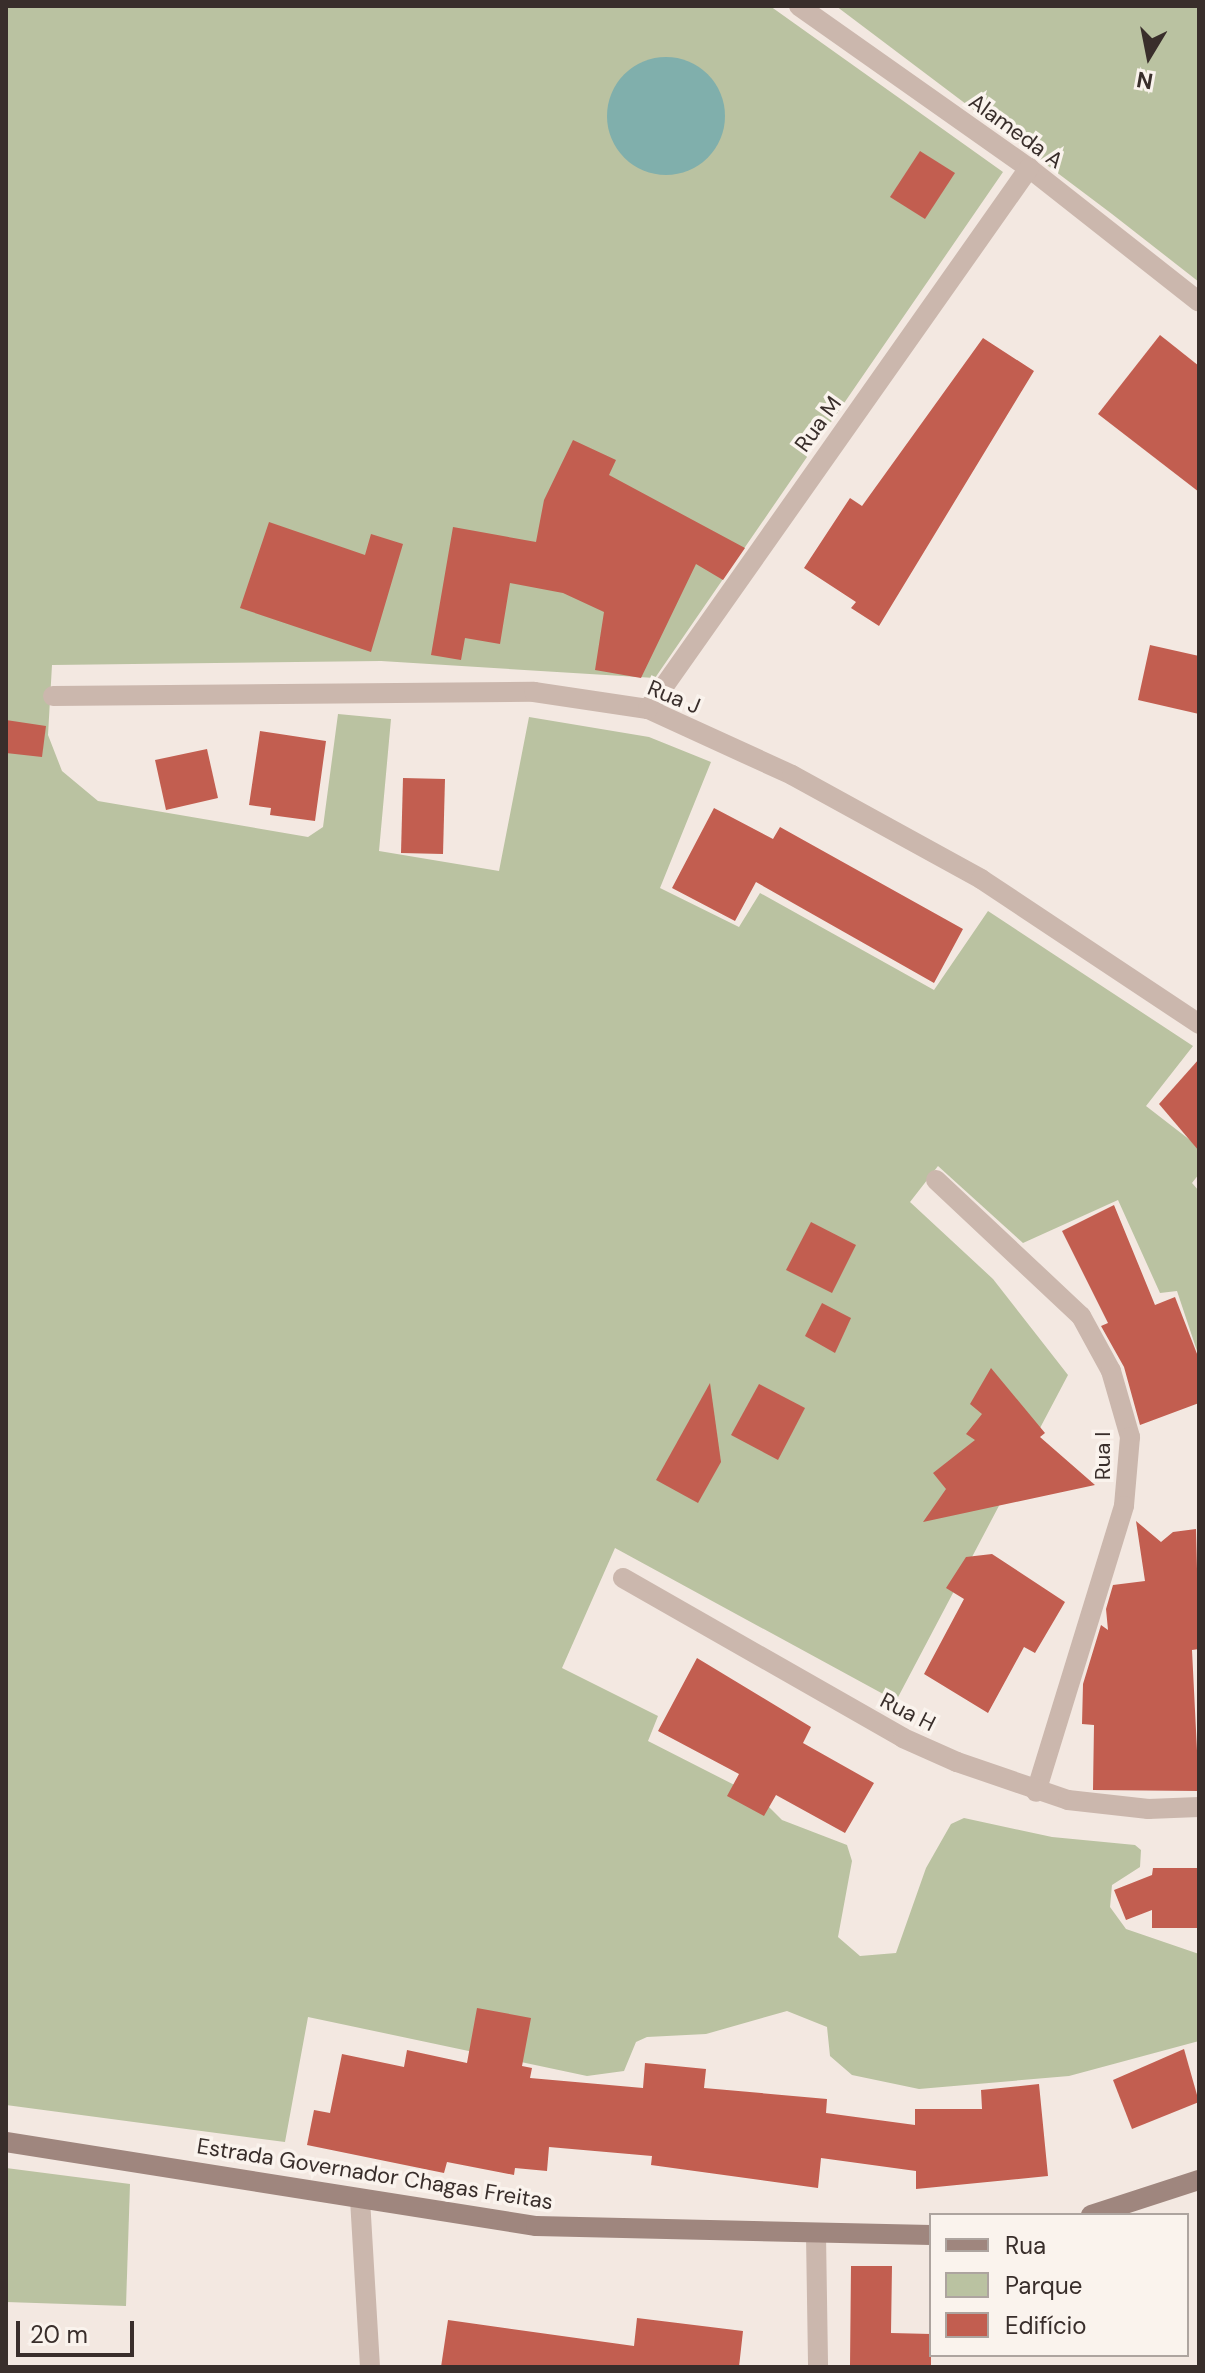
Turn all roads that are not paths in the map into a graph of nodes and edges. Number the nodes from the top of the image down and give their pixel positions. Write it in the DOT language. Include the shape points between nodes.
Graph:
graph roads {
  1 [pos="799,6"];
  2 [pos="1029,168"];
  3 [pos="1199,302"];
  4 [pos="53,696"];
  5 [pos="648,709"];
  6 [pos="1199,1024"];
  7 [pos="936,1180"];
  8 [pos="623,1578"];
  9 [pos="1036,1792"];
  10 [pos="1199,1807"];
  11 [pos="6,2142"];
  12 [pos="1199,2180"];
  13 [pos="360,2199"];
  14 [pos="1097,2213"];
  15 [pos="816,2235"];
  16 [pos="929,2235"];
  17 [pos="370,2367"];
  18 [pos="818,2367"];
  1 -- 2 [label="street, Alameda A"];
  2 -- 3 [label="street, Alameda A"];
  2 -- 5 [label="street, Rua M"];
  4 -- 5 [label="street, Rua J" via="534,692"];
  5 -- 6 [label="street, Rua J" via="792,775 981,879"];
  7 -- 9 [label="street, Rua I" via="1081,1316 1111,1371 1130,1437 1124,1506"];
  8 -- 9 [label="street, Rua H" via="903,1738"];
  9 -- 10 [label="street, Rua H" via="1112,1807"];
  11 -- 13 [label="main road, Estrada Governador Chagas Freitas"];
  12 -- 14 [label="main road"];
  13 -- 15 [label="main road, Estrada Governador Chagas Freitas" via="536,2226"];
  13 -- 17 [label="street"];
  15 -- 16 [label="main road, Estrada Governador Chagas Freitas"];
  15 -- 18 [label="street"];
}
